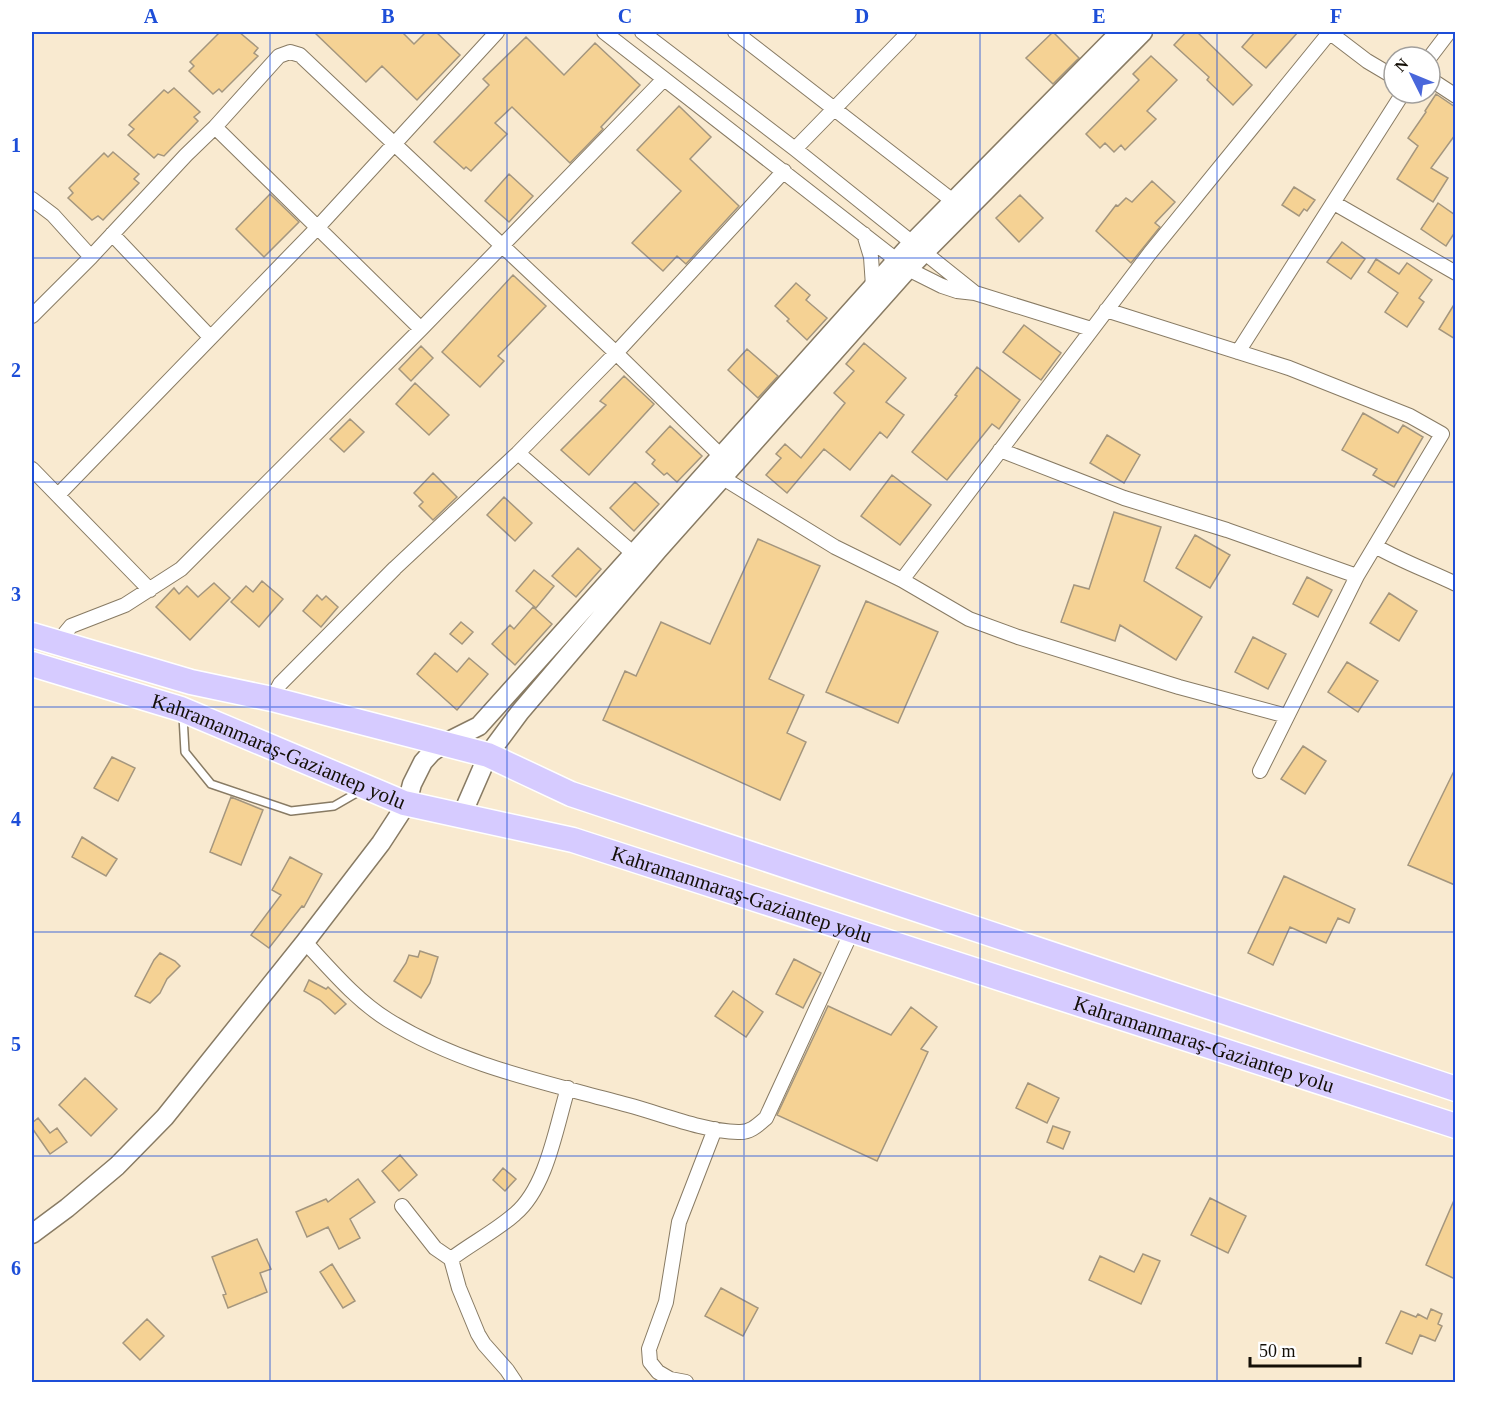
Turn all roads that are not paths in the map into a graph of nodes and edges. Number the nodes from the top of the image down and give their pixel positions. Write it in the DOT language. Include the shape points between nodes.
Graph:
graph roads {
  1 [pos="497,32"];
  2 [pos="604,32"];
  3 [pos="642,32"];
  4 [pos="735,32"];
  5 [pos="909,32"];
  6 [pos="1120,32"];
  7 [pos="1143,32"];
  8 [pos="1329,32"];
  9 [pos="1449,32"];
  10 [pos="1439,45"];
  11 [pos="1382,70"];
  12 [pos="664,79"];
  13 [pos="1442,87"];
  14 [pos="1455,96"];
  15 [pos="1395,105"];
  16 [pos="833,108"];
  17 [pos="215,127"];
  18 [pos="394,144"];
  19 [pos="795,149"];
  20 [pos="784,171"];
  21 [pos="32,199"];
  22 [pos="953,201"];
  23 [pos="1334,203"];
  24 [pos="318,227"];
  25 [pos="112,234"];
  26 [pos="864,234"];
  27 [pos="501,246"];
  28 [pos="919,247"];
  29 [pos="91,257"];
  30 [pos="902,264"];
  31 [pos="1455,273"];
  32 [pos="873,286"];
  33 [pos="975,294"];
  34 [pos="1106,310"];
  35 [pos="32,316"];
  36 [pos="421,329"];
  37 [pos="1091,329"];
  38 [pos="210,337"];
  39 [pos="1238,352"];
  40 [pos="615,353"];
  41 [pos="1000,450"];
  42 [pos="518,453"];
  43 [pos="721,456"];
  44 [pos="32,469"];
  45 [pos="723,478"];
  46 [pos="58,495"];
  47 [pos="1375,546"];
  48 [pos="634,555"];
  49 [pos="1357,576"];
  50 [pos="902,580"];
  51 [pos="1455,584"];
  52 [pos="614,588"];
  53 [pos="150,590"];
  54 [pos="32,635"];
  55 [pos="57,643"];
  56 [pos="32,664"];
  57 [pos="187,696"];
  58 [pos="272,699"];
  59 [pos="1287,716"];
  60 [pos="445,744"];
  61 [pos="488,755"];
  62 [pos="1260,771"];
  63 [pos="367,787"];
  64 [pos="407,803"];
  65 [pos="461,817"];
  66 [pos="852,931"];
  67 [pos="305,942"];
  68 [pos="568,1088"];
  69 [pos="1455,1089"];
  70 [pos="1455,1126"];
  71 [pos="716,1129"];
  72 [pos="402,1206"];
  73 [pos="32,1234"];
  74 [pos="451,1259"];
  75 [pos="514,1383"];
  76 [pos="686,1383"];
  1 -- 18 [label="street"];
  2 -- 12 [label="street"];
  3 -- 19 [label="street"];
  4 -- 16 [label="street"];
  5 -- 16 [label="street"];
  6 -- 22 [label="street"];
  7 -- 28 [label="street"];
  8 -- 11 [label="street"];
  8 -- 34 [label="street"];
  9 -- 10 [label="street"];
  12 -- 20 [label="street"];
  12 -- 27 [label="street"];
  13 -- 14 [label="street"];
  15 -- 23 [label="street"];
  16 -- 19 [label="street"];
  16 -- 22 [label="street"];
  17 -- 18 [label="street" via="279,56 290,52 300,55"];
  17 -- 24 [label="street"];
  17 -- 25 [label="street"];
  18 -- 24 [label="street"];
  18 -- 27 [label="street"];
  19 -- 28 [label="street"];
  20 -- 26 [label="street"];
  20 -- 40 [label="street"];
  21 -- 29 [label="street" via="53,215"];
  22 -- 28 [label="street"];
  23 -- 31 [label="street"];
  23 -- 39 [label="street"];
  24 -- 36 [label="street"];
  24 -- 38 [label="street"];
  25 -- 29 [label="street"];
  25 -- 38 [label="street"];
  26 -- 30 [label="street"];
  26 -- 32 [label="street"];
  27 -- 36 [label="street"];
  27 -- 40 [label="street"];
  28 -- 30 [label="street"];
  28 -- 33 [label="street"];
  29 -- 35 [label="street"];
  30 -- 32 [label="street"];
  30 -- 33 [label="street" via="949,289"];
  30 -- 45 [label="street"];
  32 -- 43 [label="street"];
  33 -- 37 [label="street"];
  34 -- 37 [label="street"];
  34 -- 39 [label="street"];
  36 -- 53 [label="street" via="182,568"];
  37 -- 41 [label="street"];
  38 -- 46 [label="street"];
  39 -- 47 [label="street" via="1410,416 1442,434"];
  40 -- 42 [label="street"];
  40 -- 43 [label="street"];
  41 -- 49 [label="street" via="1124,498"];
  41 -- 50 [label="street"];
  42 -- 48 [label="street"];
  42 -- 58 [label="street" via="386,576 280,684"];
  43 -- 48 [label="street"];
  44 -- 46 [label="street"];
  45 -- 50 [label="street" via="835,547"];
  45 -- 52 [label="street"];
  46 -- 53 [label="street"];
  47 -- 49 [label="street"];
  47 -- 51 [label="street"];
  48 -- 52 [label="street"];
  49 -- 59 [label="street"];
  50 -- 59 [label="street" via="969,619 1018,637"];
  52 -- 60 [label="street" via="479,726"];
  52 -- 61 [label="street"];
  53 -- 55 [label="street" via="125,605 71,626"];
  54 -- 55 [label="highway, Kahramanmaraş-Gaziantep yolu"];
  55 -- 57 [label="highway, Kahramanmaraş-Gaziantep yolu"];
  56 -- 57 [label="highway, Kahramanmaraş-Gaziantep yolu"];
  57 -- 58 [label="highway, Kahramanmaraş-Gaziantep yolu"];
  57 -- 63 [label="highway, Kahramanmaraş-Gaziantep yolu"];
  57 -- 63 [label="lane" via="185,752 211,784 291,811 334,806"];
  58 -- 60 [label="highway, Kahramanmaraş-Gaziantep yolu"];
  59 -- 62 [label="street"];
  60 -- 61 [label="highway, Kahramanmaraş-Gaziantep yolu"];
  60 -- 64 [label="street" via="432,752 417,772"];
  61 -- 65 [label="street"];
  61 -- 69 [label="highway, Kahramanmaraş-Gaziantep yolu" via="570,794"];
  63 -- 64 [label="highway, Kahramanmaraş-Gaziantep yolu"];
  64 -- 65 [label="highway, Kahramanmaraş-Gaziantep yolu"];
  64 -- 67 [label="street"];
  65 -- 66 [label="highway, Kahramanmaraş-Gaziantep yolu" via="573,840"];
  66 -- 70 [label="highway, Kahramanmaraş-Gaziantep yolu"];
  66 -- 71 [label="street" via="766,1118 741,1132"];
  67 -- 68 [label="street" via="343,983 388,1020 468,1060"];
  67 -- 73 [label="street" via="165,1117 117,1166"];
  68 -- 71 [label="street"];
  68 -- 74 [label="street" via="539,1183 514,1215"];
  71 -- 76 [label="street" via="679,1222 666,1302 649,1349 650,1362 658,1372"];
  72 -- 74 [label="street" via="435,1248"];
  74 -- 75 [label="street" via="478,1334"];
}
